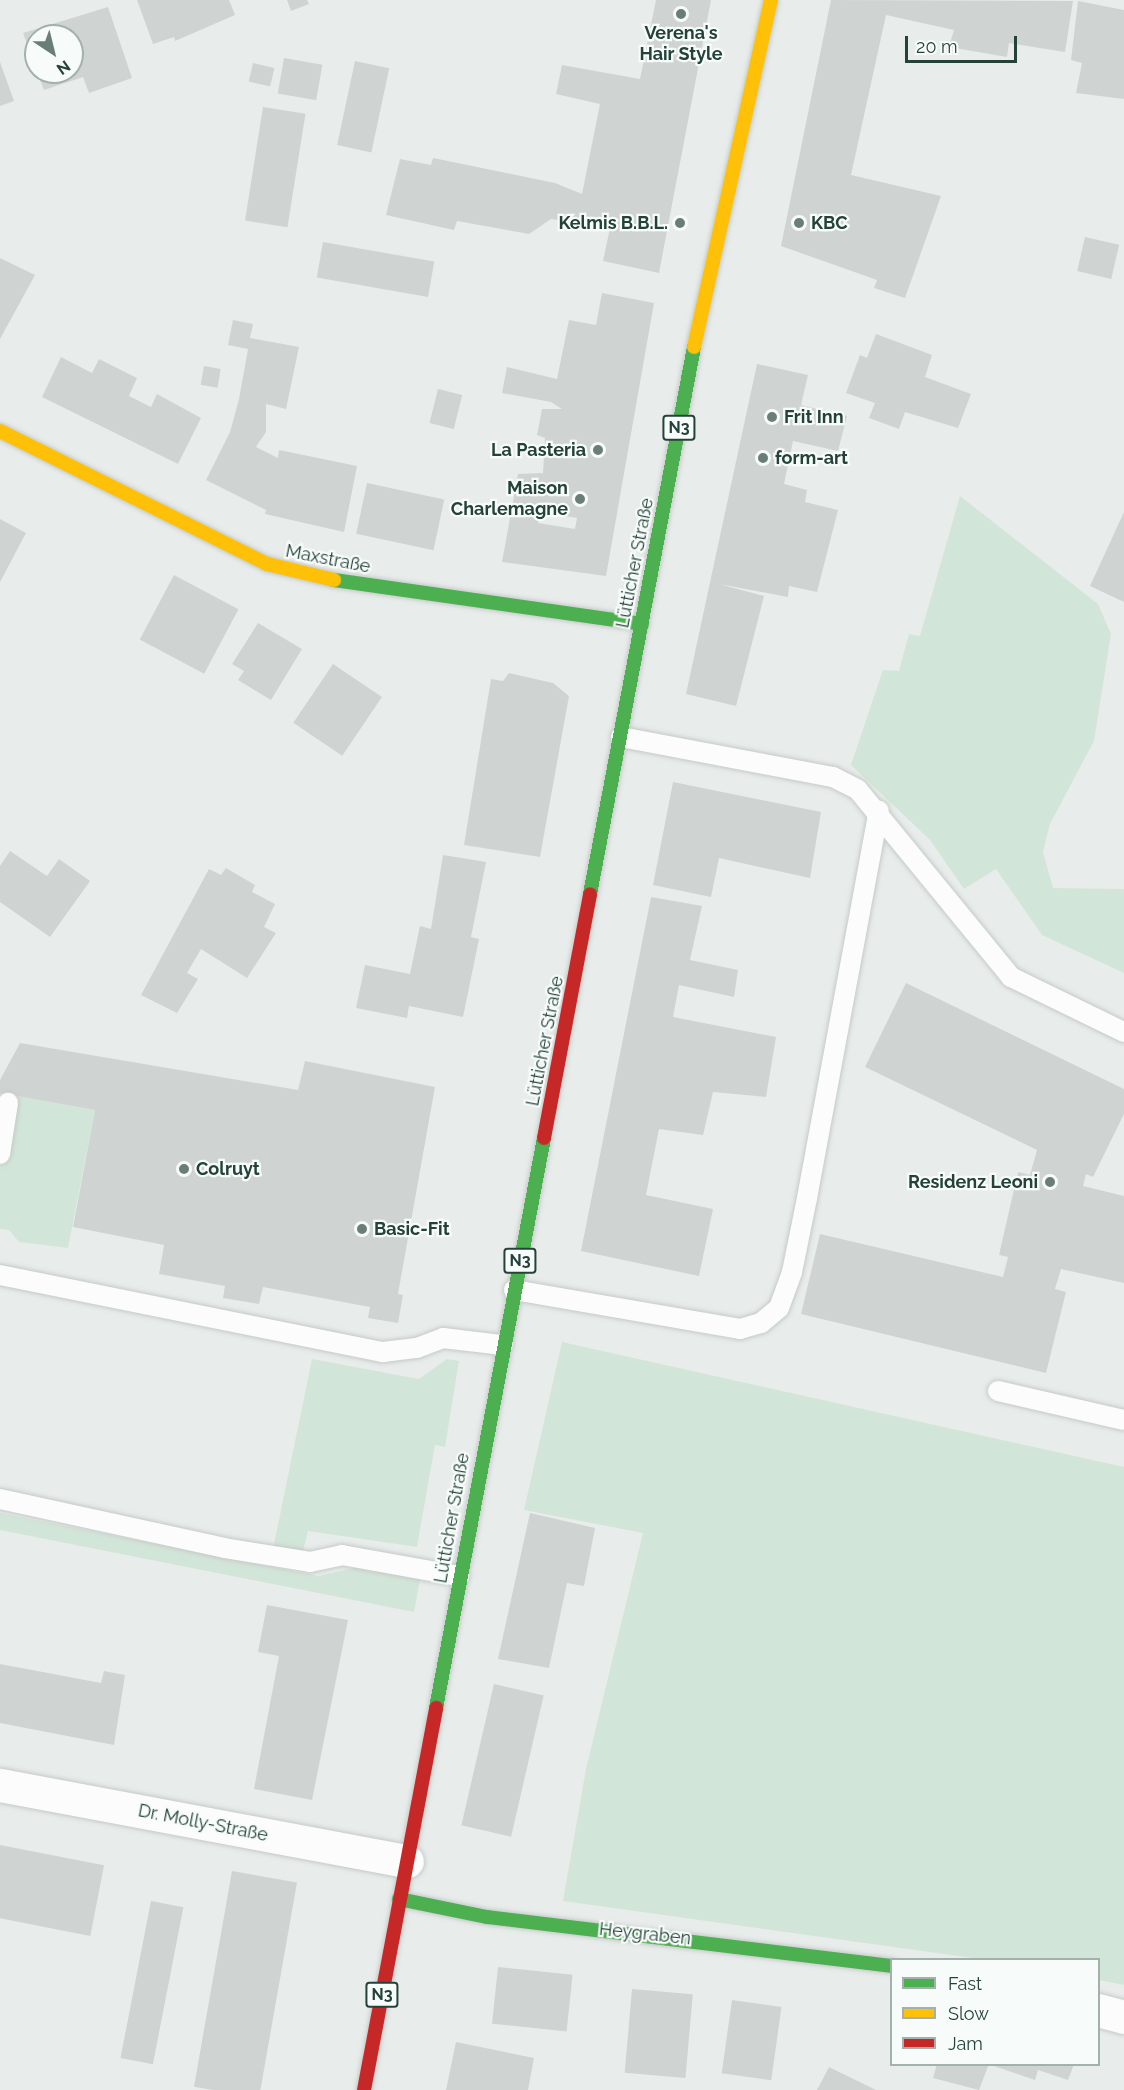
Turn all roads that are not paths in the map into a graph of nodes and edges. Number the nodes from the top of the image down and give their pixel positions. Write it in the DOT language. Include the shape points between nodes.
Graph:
graph roads {
  1 [pos="771,0"];
  2 [pos="0,431"];
  3 [pos="642,624"];
  4 [pos="621,737"];
  5 [pos="879,811"];
  6 [pos="1124,1032"];
  7 [pos="8,1103"];
  8 [pos="0,1154"];
  9 [pos="0,1275"];
  10 [pos="514,1290"];
  11 [pos="503,1346"];
  12 [pos="998,1391"];
  13 [pos="1124,1420"];
  14 [pos="0,1499"];
  15 [pos="459,1576"];
  16 [pos="0,1785"];
  17 [pos="407,1861"];
  18 [pos="399,1899"];
  19 [pos="890,1966"];
  20 [pos="1100,2010"];
  21 [pos="1124,2016"];
  22 [pos="364,2090"];
  1 -- 3 [label="main road, Lütticher Straße / N3" via="713,245"];
  2 -- 3 [label="main road, Maxstraße" via="267,564 302,575"];
  3 -- 4 [label="main road, Lütticher Straße / N3"];
  4 -- 5 [label="lane" via="833,777 858,790"];
  4 -- 10 [label="main road, Lütticher Straße / N3"];
  5 -- 6 [label="lane" via="1011,977"];
  5 -- 10 [label="lane" via="805,1209 779,1308 761,1323 740,1329"];
  7 -- 8 [label="lane"];
  9 -- 11 [label="lane" via="383,1352 417,1348 443,1338"];
  10 -- 11 [label="main road, Lütticher Straße / N3"];
  11 -- 15 [label="main road, Lütticher Straße / N3"];
  12 -- 13 [label="lane"];
  14 -- 15 [label="lane" via="272,1556 310,1562 342,1555"];
  15 -- 17 [label="main road, Lütticher Straße / N3"];
  16 -- 17 [label="street, Dr. Molly-Straße"];
  17 -- 18 [label="main road, Lütticher Straße / N3"];
  18 -- 19 [label="main road, Heygraben" via="487,1917"];
  18 -- 22 [label="main road, Lütticher Straße / N3"];
  20 -- 21 [label="street"];
}
